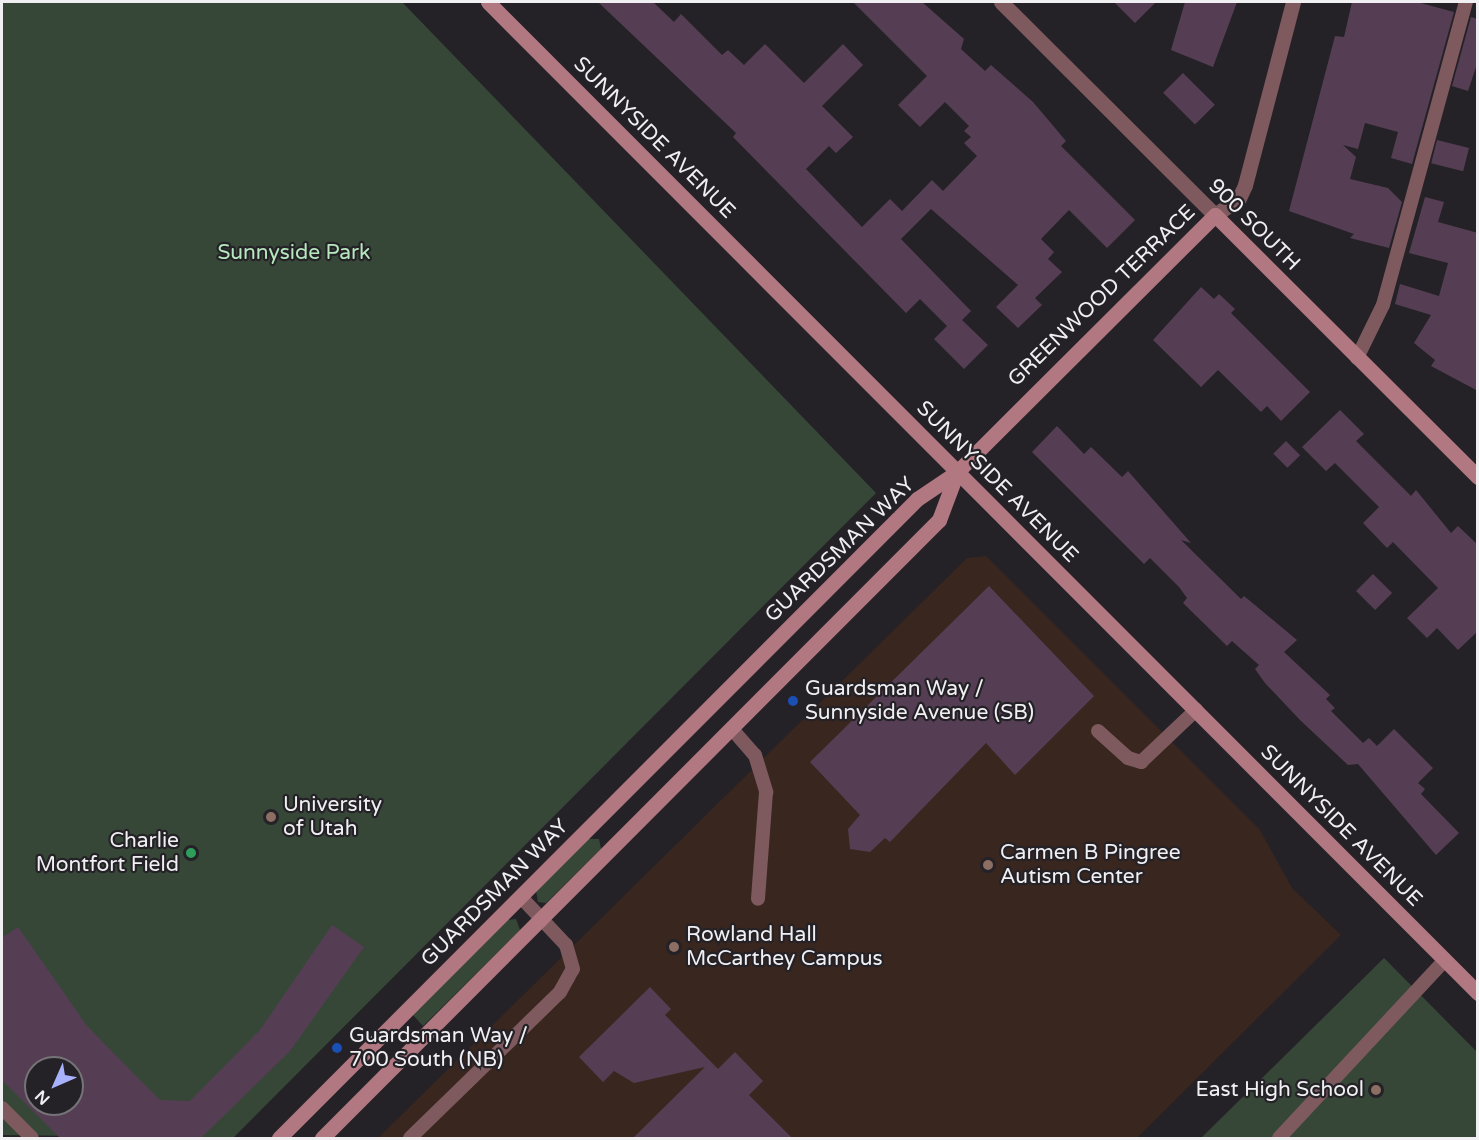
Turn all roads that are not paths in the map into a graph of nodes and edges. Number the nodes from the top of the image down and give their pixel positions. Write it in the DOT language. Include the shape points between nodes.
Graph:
graph roads {
  1 [pos="488,2"];
  2 [pos="1001,2"];
  3 [pos="1293,2"];
  4 [pos="1466,2"];
  5 [pos="1215,215"];
  6 [pos="1357,358"];
  7 [pos="957,472"];
  8 [pos="1478,477"];
  9 [pos="1196,710"];
  10 [pos="732,729"];
  11 [pos="1098,731"];
  12 [pos="521,897"];
  13 [pos="758,899"];
  14 [pos="543,918"];
  15 [pos="1445,960"];
  16 [pos="1478,993"];
  17 [pos="2,1108"];
  18 [pos="32,1138"];
  19 [pos="279,1138"];
  20 [pos="322,1138"];
  21 [pos="410,1138"];
  22 [pos="1279,1138"];
  1 -- 7 [label="street, SUNNYSIDE AVENUE"];
  2 -- 5 [label="street, 900 SOUTH"];
  3 -- 5 [label="street, GREENWOOD TERRACE" via="1245,185 1239,198"];
  4 -- 6 [label="lane" via="1383,305"];
  5 -- 6 [label="street, 900 SOUTH"];
  5 -- 7 [label="street, GREENWOOD TERRACE"];
  6 -- 8 [label="street, 900 SOUTH"];
  7 -- 9 [label="street, SUNNYSIDE AVENUE"];
  7 -- 10 [label="street, GUARDSMAN WAY" via="939,520"];
  7 -- 12 [label="street, GUARDSMAN WAY" via="917,499"];
  9 -- 11 [label="lane" via="1141,762 1128,758"];
  9 -- 15 [label="street, SUNNYSIDE AVENUE"];
  10 -- 13 [label="lane" via="755,755 765,792"];
  10 -- 14 [label="street, GUARDSMAN WAY"];
  12 -- 14 [label="lane"];
  12 -- 19 [label="street, GUARDSMAN WAY"];
  14 -- 20 [label="street, GUARDSMAN WAY"];
  14 -- 21 [label="lane" via="566,945 573,969 560,992"];
  15 -- 16 [label="street, SUNNYSIDE AVENUE"];
  15 -- 22 [label="lane"];
  17 -- 18 [label="lane"];
}
